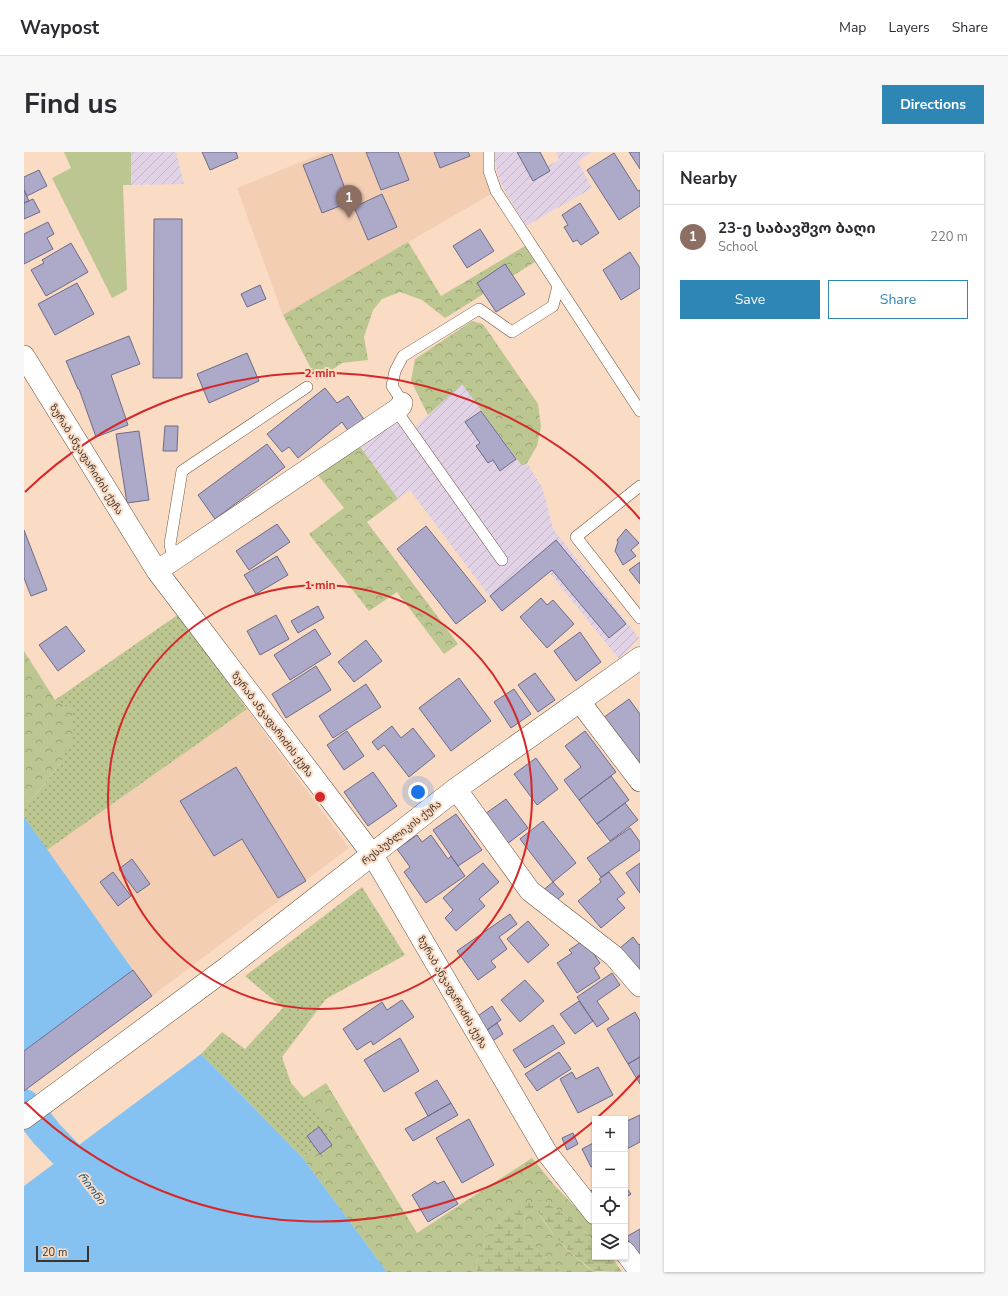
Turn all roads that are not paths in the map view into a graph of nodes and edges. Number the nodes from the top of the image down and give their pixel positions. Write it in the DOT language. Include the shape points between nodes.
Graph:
graph roads {
  1 [pos="489,152"];
  2 [pos="558,286"];
  3 [pos="24,356"];
  4 [pos="307,387"];
  5 [pos="399,406"];
  6 [pos="640,411"];
  7 [pos="640,486"];
  8 [pos="502,560"];
  9 [pos="165,566"];
  10 [pos="640,618"];
  11 [pos="640,658"];
  12 [pos="580,702"];
  13 [pos="640,781"];
  14 [pos="456,789"];
  15 [pos="372,854"];
  16 [pos="640,986"];
  17 [pos="24,1118"];
  18 [pos="592,1210"];
  19 [pos="628,1256"];
  20 [pos="640,1272"];
  1 -- 2 [label="lane" via="489,171 496,191"];
  2 -- 5 [label="lane" via="553,306 512,332 479,309 403,356 395,370 392,386 402,401"];
  2 -- 6 [label="lane"];
  3 -- 9 [label="street, ზურაბ ანჯაფარიძის ქუჩა"];
  4 -- 9 [label="lane" via="182,471"];
  5 -- 8 [label="lane"];
  5 -- 9 [label="street"];
  7 -- 10 [label="lane" via="576,537"];
  9 -- 15 [label="street, ზურაბ ანჯაფარიძის ქუჩა"];
  11 -- 12 [label="street, რესპუბლიკის ქუჩა"];
  12 -- 13 [label="street"];
  12 -- 14 [label="street, რესპუბლიკის ქუჩა"];
  14 -- 15 [label="street, რესპუბლიკის ქუჩა"];
  14 -- 16 [label="street" via="530,891 614,956"];
  15 -- 17 [label="street, რესპუბლიკის ქუჩა" via="228,966"];
  15 -- 18 [label="street, ზურაბ ანჯაფარიძის ქუჩა" via="547,1154"];
  19 -- 20 [label="street"];
}
